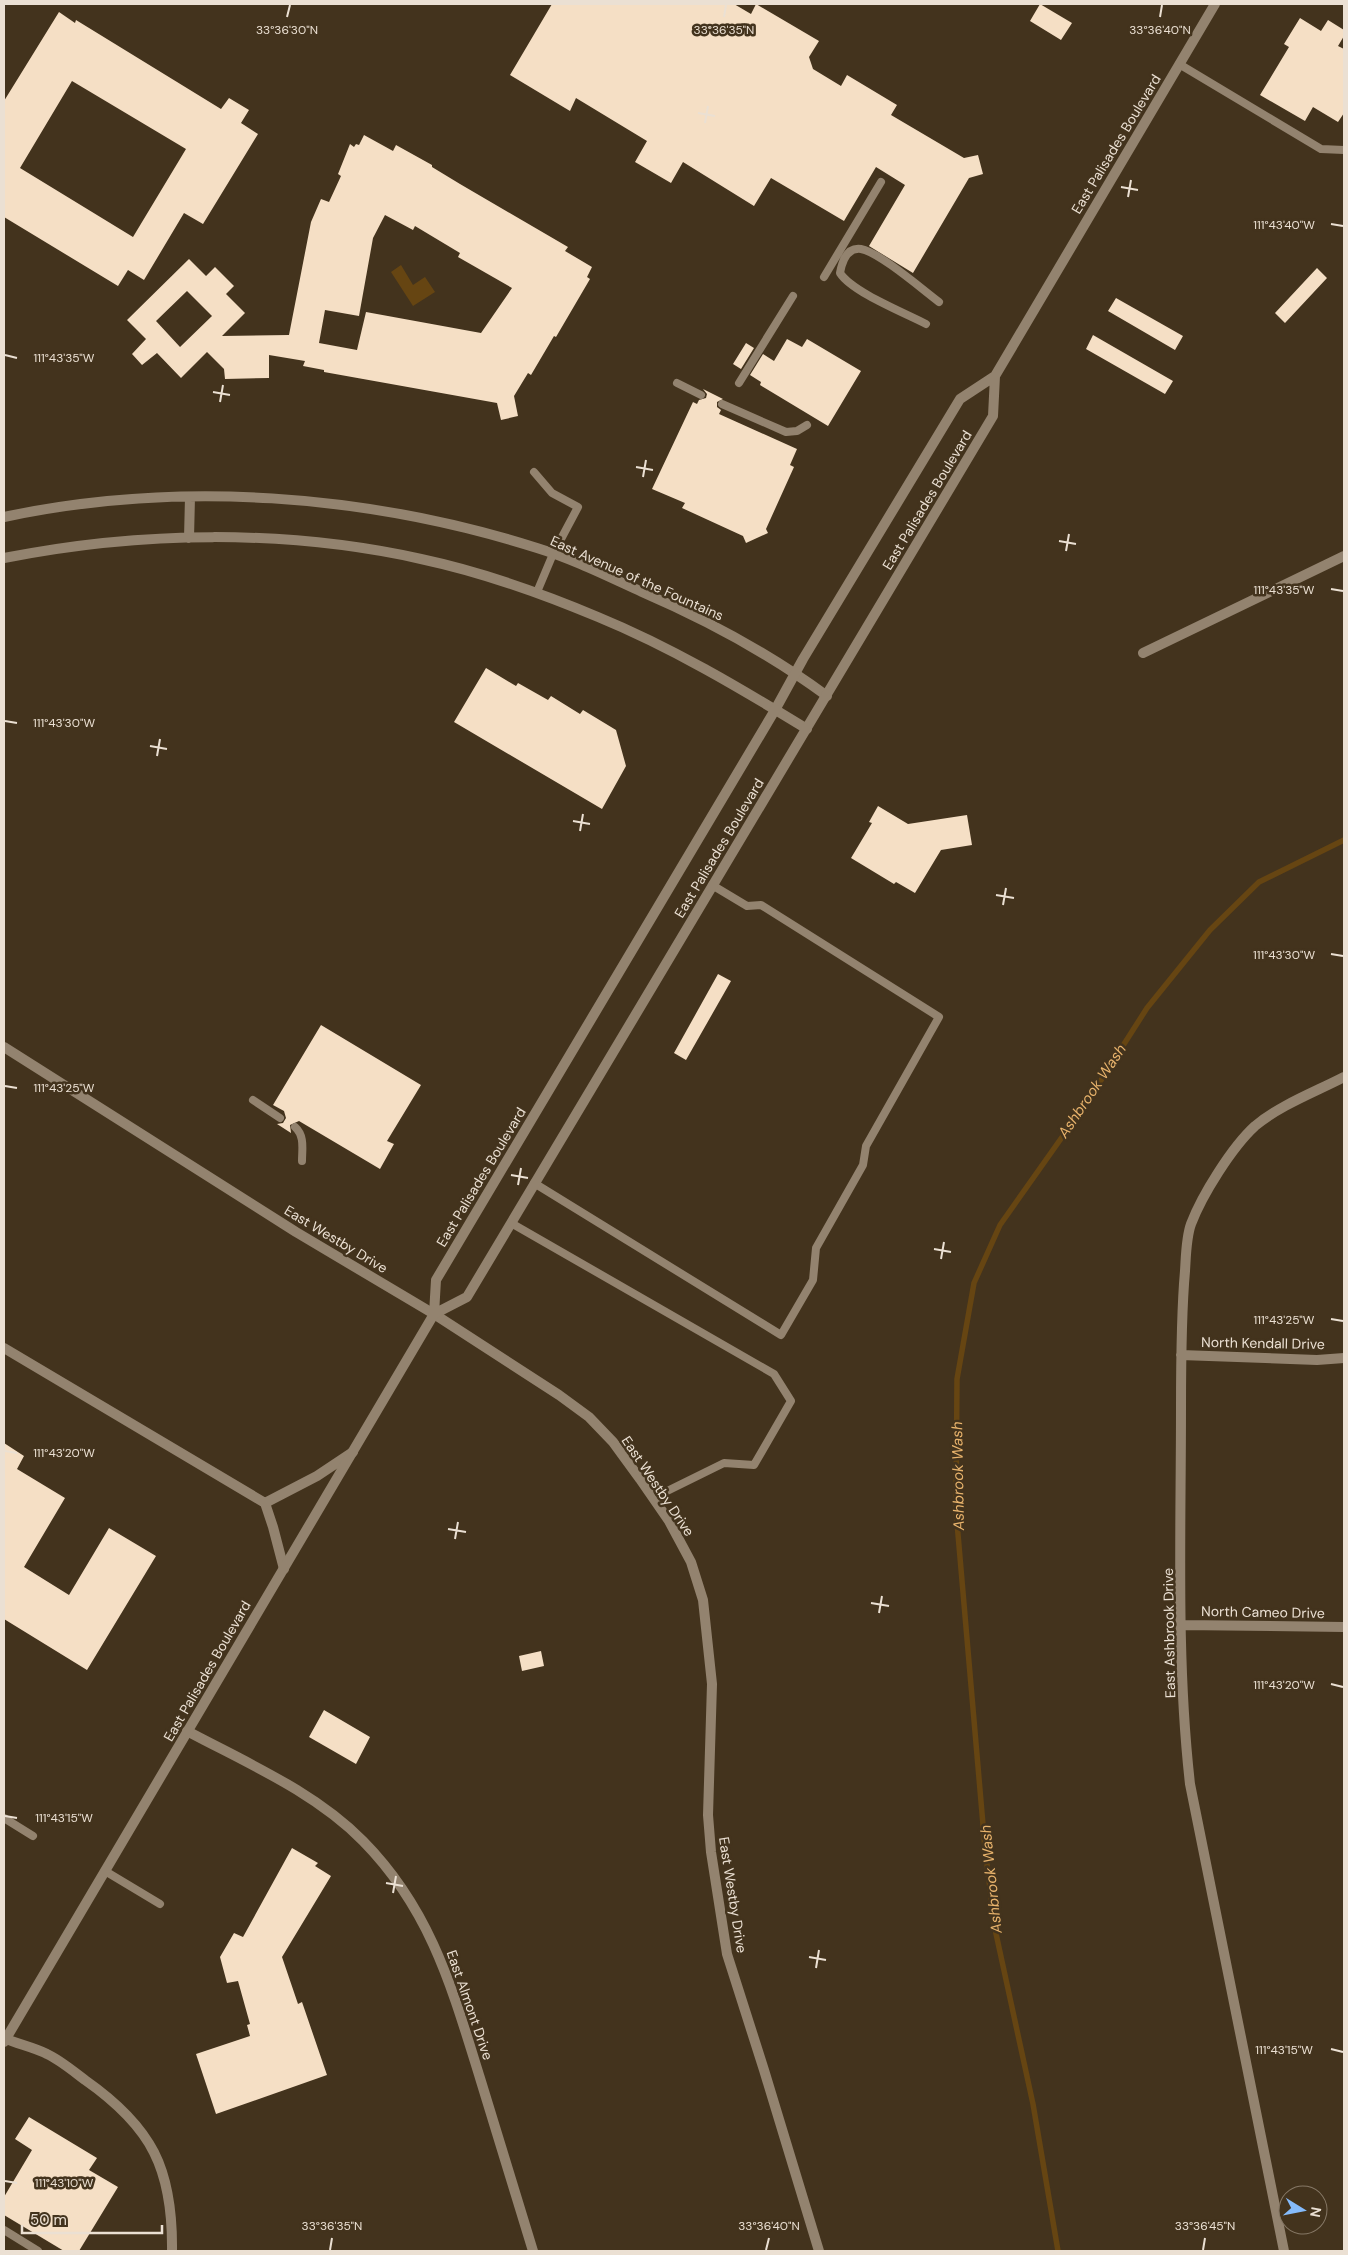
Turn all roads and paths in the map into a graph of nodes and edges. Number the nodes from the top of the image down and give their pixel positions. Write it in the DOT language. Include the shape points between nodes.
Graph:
graph roads {
  1 [pos="1215,4"];
  2 [pos="1179,64"];
  3 [pos="1344,150"];
  4 [pos="881,182"];
  5 [pos="824,277"];
  6 [pos="793,296"];
  7 [pos="939,302"];
  8 [pos="926,324"];
  9 [pos="995,376"];
  10 [pos="678,382"];
  11 [pos="739,384"];
  12 [pos="701,395"];
  13 [pos="722,404"];
  14 [pos="807,425"];
  15 [pos="534,472"];
  16 [pos="190,497"];
  17 [pos="4,517"];
  18 [pos="189,538"];
  19 [pos="553,554"];
  20 [pos="1344,556"];
  21 [pos="4,558"];
  22 [pos="537,592"];
  23 [pos="1143,653"];
  24 [pos="795,672"];
  25 [pos="827,696"];
  26 [pos="775,710"];
  27 [pos="807,729"];
  28 [pos="712,885"];
  29 [pos="4,1047"];
  30 [pos="1344,1077"];
  31 [pos="252,1100"];
  32 [pos="280,1118"];
  33 [pos="295,1127"];
  34 [pos="302,1161"];
  35 [pos="534,1183"];
  36 [pos="511,1223"];
  37 [pos="434,1314"];
  38 [pos="4,1348"];
  39 [pos="1181,1355"];
  40 [pos="1344,1358"];
  41 [pos="353,1452"];
  42 [pos="653,1498"];
  43 [pos="265,1503"];
  44 [pos="284,1569"];
  45 [pos="1182,1625"];
  46 [pos="1344,1627"];
  47 [pos="187,1732"];
  48 [pos="4,1818"];
  49 [pos="33,1836"];
  50 [pos="105,1871"];
  51 [pos="160,1904"];
  52 [pos="4,2039"];
  53 [pos="4,2230"];
  54 [pos="33,2250"];
  55 [pos="172,2251"];
  56 [pos="533,2251"];
  57 [pos="819,2251"];
  58 [pos="1284,2251"];
  1 -- 2 [label="street, East Palisades Boulevard"];
  2 -- 3 [label="lane" via="1321,149"];
  2 -- 9 [label="street, East Palisades Boulevard"];
  4 -- 5 [label="lane"];
  6 -- 11 [label="lane"];
  7 -- 8 [label="lane" via="861,249 852,250 846,256 840,273 844,279 866,294"];
  9 -- 24 [label="street, East Palisades Boulevard" via="960,399"];
  9 -- 25 [label="street, East Palisades Boulevard" via="993,416"];
  10 -- 12 [label="lane"];
  13 -- 14 [label="lane" via="786,432 797,431"];
  15 -- 19 [label="lane" via="552,493 578,507"];
  16 -- 17 [label="street, East Avenue of the Fountains" via="121,500"];
  16 -- 18 [label="street"];
  16 -- 19 [label="street, East Avenue of the Fountains" via="255,498 360,508 455,527"];
  18 -- 21 [label="street" via="106,542"];
  18 -- 22 [label="street" via="302,542 387,553 443,564"];
  19 -- 22 [label="lane"];
  19 -- 24 [label="street, East Avenue of the Fountains" via="689,613"];
  20 -- 23 [label="street"];
  22 -- 26 [label="street" via="635,633"];
  24 -- 25 [label="street, East Avenue of the Fountains"];
  24 -- 26 [label="street, East Palisades Boulevard"];
  25 -- 27 [label="street, East Palisades Boulevard"];
  26 -- 27 [label="street"];
  26 -- 37 [label="street, East Palisades Boulevard" via="436,1280"];
  27 -- 28 [label="street, East Palisades Boulevard"];
  28 -- 35 [label="street, East Palisades Boulevard"];
  28 -- 35 [label="lane" via="747,906 761,905 939,1017 866,1146 863,1165 816,1248 813,1280 781,1336"];
  29 -- 37 [label="street, East Westby Drive" via="296,1232"];
  30 -- 39 [label="street, East Ashbrook Drive" via="1276,1112 1255,1127 1212,1183 1191,1224 1188,1240"];
  31 -- 32 [label="lane"];
  33 -- 34 [label="lane" via="302,1139"];
  35 -- 36 [label="street, East Palisades Boulevard"];
  36 -- 37 [label="street, East Palisades Boulevard" via="467,1297"];
  36 -- 42 [label="lane" via="774,1374 791,1401 754,1465 724,1463"];
  37 -- 41 [label="street, East Palisades Boulevard"];
  37 -- 42 [label="street, East Westby Drive" via="589,1417 613,1442"];
  38 -- 43 [label="street"];
  39 -- 40 [label="street, North Kendall Drive"];
  39 -- 45 [label="street, East Ashbrook Drive"];
  41 -- 43 [label="street" via="317,1476"];
  41 -- 44 [label="street, East Palisades Boulevard"];
  42 -- 57 [label="street, East Westby Drive" via="691,1562 703,1600 712,1684 708,1759 710,1852 727,1954"];
  43 -- 44 [label="street"];
  44 -- 47 [label="street, East Palisades Boulevard"];
  45 -- 46 [label="street, North Cameo Drive"];
  45 -- 58 [label="street, East Ashbrook Drive" via="1184,1734 1190,1784"];
  47 -- 50 [label="street, East Palisades Boulevard"];
  47 -- 56 [label="street, East Almont Drive" via="299,1792 334,1816 362,1840 413,1903 452,1985"];
  48 -- 49 [label="lane"];
  50 -- 51 [label="lane"];
  50 -- 52 [label="street, East Palisades Boulevard"];
  52 -- 55 [label="street" via="48,2054 109,2096 139,2126 165,2179 173,2220"];
  53 -- 54 [label="lane"];
}
